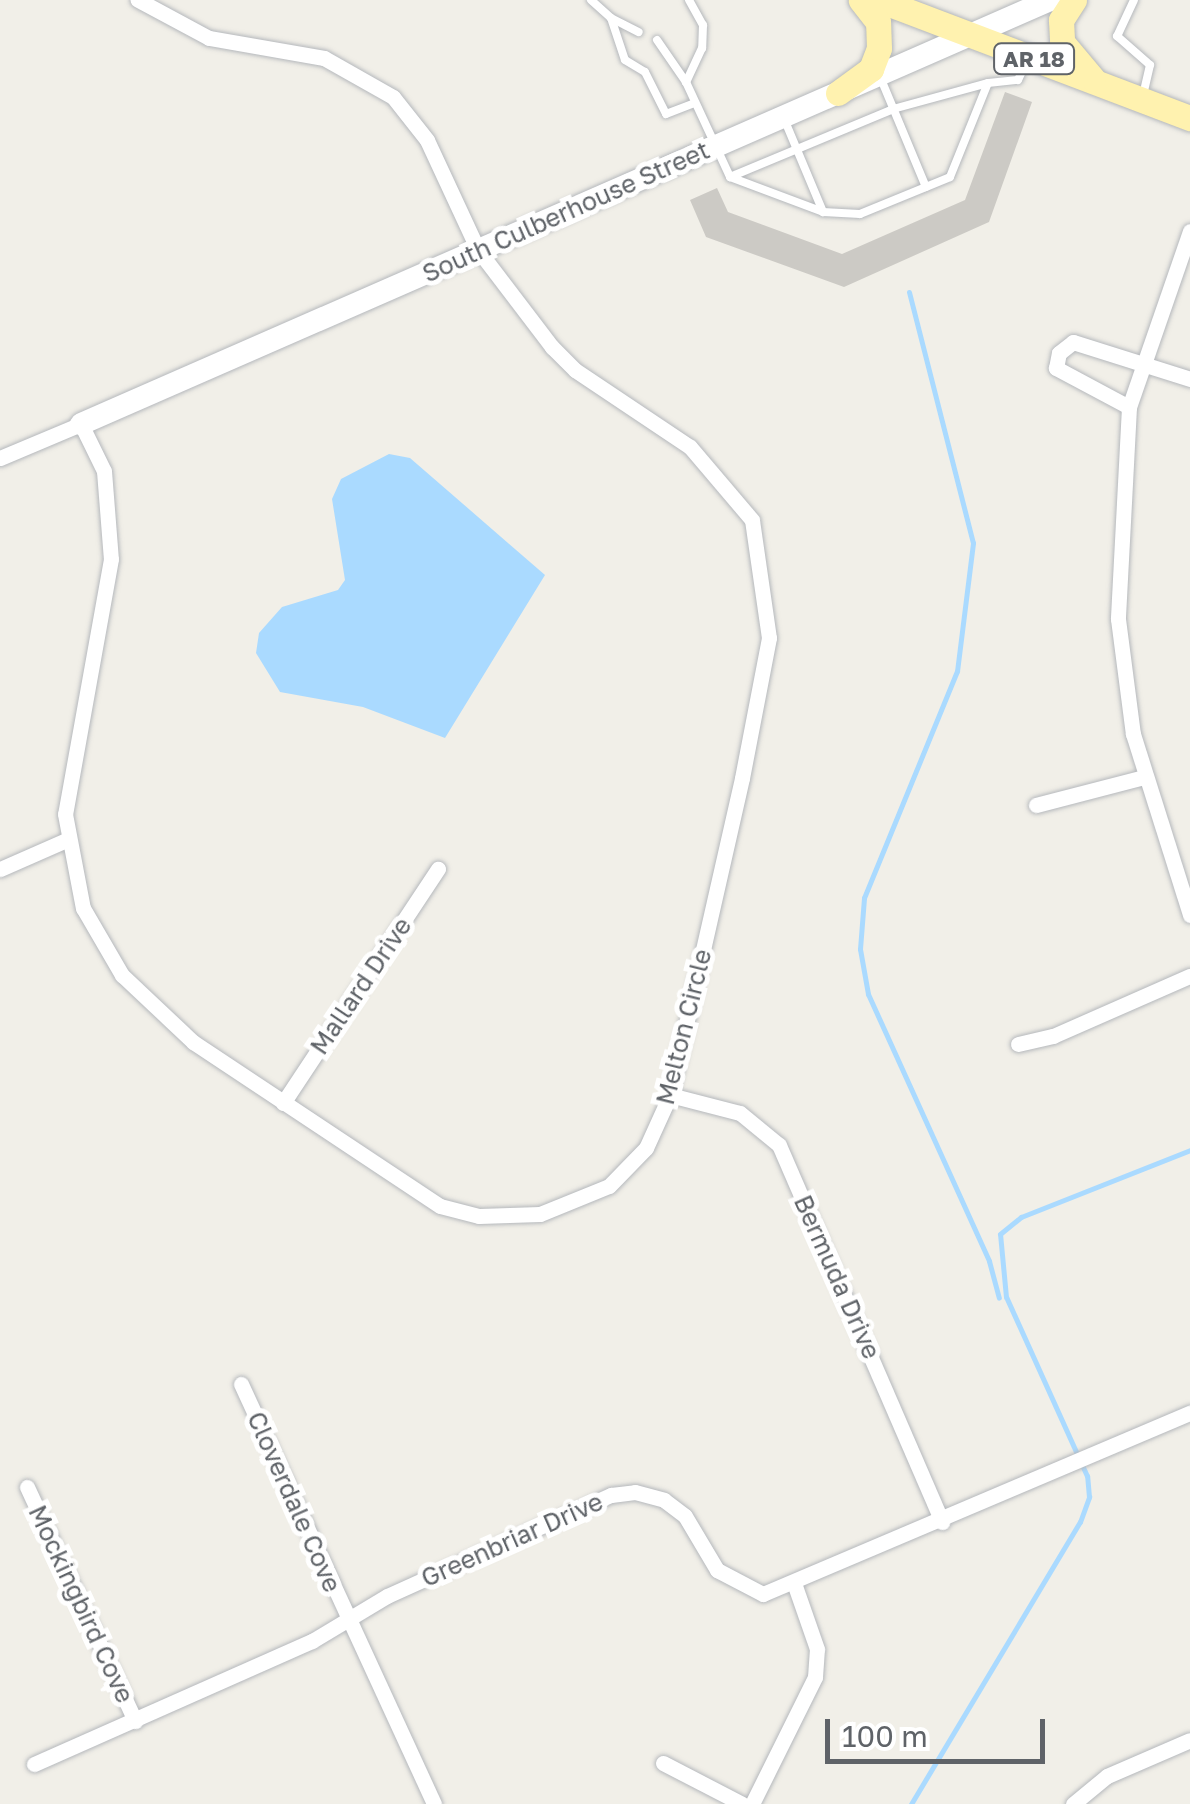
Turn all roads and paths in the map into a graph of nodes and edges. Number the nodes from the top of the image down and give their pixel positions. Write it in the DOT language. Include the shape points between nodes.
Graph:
graph roads {
  1 [pos="138,0"];
  2 [pos="591,0"];
  3 [pos="689,0"];
  4 [pos="861,0"];
  5 [pos="879,0"];
  6 [pos="1074,0"];
  7 [pos="1134,0"];
  8 [pos="1047,1"];
  9 [pos="611,18"];
  10 [pos="638,32"];
  11 [pos="970,35"];
  12 [pos="657,40"];
  13 [pos="1030,57"];
  14 [pos="879,75"];
  15 [pos="686,82"];
  16 [pos="988,83"];
  17 [pos="1096,83"];
  18 [pos="838,93"];
  19 [pos="1142,100"];
  20 [pos="695,102"];
  21 [pos="893,110"];
  22 [pos="783,117"];
  23 [pos="1190,118"];
  24 [pos="714,147"];
  25 [pos="796,148"];
  26 [pos="730,176"];
  27 [pos="926,187"];
  28 [pos="823,212"];
  29 [pos="1190,231"];
  30 [pos="478,250"];
  31 [pos="1144,359"];
  32 [pos="1190,379"];
  33 [pos="1128,406"];
  34 [pos="81,424"];
  35 [pos="1,455"];
  36 [pos="1144,777"];
  37 [pos="1036,805"];
  38 [pos="66,840"];
  39 [pos="0,869"];
  40 [pos="438,870"];
  41 [pos="1190,915"];
  42 [pos="1190,976"];
  43 [pos="1018,1044"];
  44 [pos="670,1095"];
  45 [pos="283,1103"];
  46 [pos="241,1384"];
  47 [pos="1190,1413"];
  48 [pos="27,1487"];
  49 [pos="942,1522"];
  50 [pos="795,1586"];
  51 [pos="346,1620"];
  52 [pos="135,1720"];
  53 [pos="1190,1740"];
  54 [pos="663,1763"];
  55 [pos="34,1764"];
  56 [pos="434,1804"];
  57 [pos="742,1804"];
  58 [pos="752,1804"];
  59 [pos="1073,1804"];
  1 -- 30 [label="street, Melton Circle" via="209,38 324,58 375,83 427,140"];
  2 -- 9 [label="lane"];
  3 -- 15 [label="lane" via="702,36"];
  4 -- 18 [label="main road" via="878,22 879,48 871,68"];
  5 -- 11 [label="main road, AR 18"];
  6 -- 17 [label="main road" via="1063,14 1062,42"];
  7 -- 19 [label="lane" via="1117,36 1150,64"];
  8 -- 11 [label="street, South Culberhouse Street"];
  9 -- 10 [label="lane"];
  9 -- 20 [label="lane" via="625,60 646,72 666,114"];
  11 -- 13 [label="main road, AR 18"];
  11 -- 14 [label="street, South Culberhouse Street"];
  12 -- 15 [label="lane"];
  13 -- 16 [label="lane" via="1018,80"];
  13 -- 17 [label="main road, AR 18"];
  14 -- 18 [label="street, South Culberhouse Street"];
  14 -- 21 [label="lane"];
  15 -- 20 [label="lane"];
  16 -- 21 [label="lane"];
  16 -- 27 [label="lane" via="950,177"];
  17 -- 19 [label="main road, AR 18"];
  18 -- 22 [label="street, South Culberhouse Street"];
  19 -- 23 [label="main road, AR 18"];
  20 -- 24 [label="lane"];
  21 -- 25 [label="lane"];
  21 -- 27 [label="lane"];
  22 -- 24 [label="street, South Culberhouse Street"];
  22 -- 25 [label="lane"];
  24 -- 26 [label="lane"];
  24 -- 30 [label="street, South Culberhouse Street"];
  25 -- 26 [label="lane"];
  25 -- 28 [label="lane"];
  26 -- 28 [label="lane"];
  27 -- 28 [label="lane" via="860,214"];
  29 -- 31 [label="street"];
  30 -- 34 [label="street, South Culberhouse Street"];
  30 -- 44 [label="street, Melton Circle" via="552,347 699,454 756,530 768,603 766,660"];
  31 -- 32 [label="street"];
  31 -- 33 [label="street"];
  31 -- 33 [label="street" via="1072,342 1060,353 1056,368"];
  33 -- 36 [label="street" via="1118,619"];
  34 -- 35 [label="street"];
  34 -- 38 [label="street, Melton Circle" via="104,472 113,538 66,788"];
  36 -- 37 [label="street"];
  36 -- 41 [label="street"];
  38 -- 39 [label="street"];
  38 -- 45 [label="street, Melton Circle" via="83,908 122,975 193,1042"];
  40 -- 45 [label="street, Mallard Drive"];
  42 -- 43 [label="street" via="1053,1036"];
  44 -- 45 [label="street, Melton Circle" via="646,1148 609,1186 566,1208 514,1217 440,1206"];
  44 -- 49 [label="street, Bermuda Drive" via="740,1113 779,1145"];
  46 -- 51 [label="street, Cloverdale Cove"];
  47 -- 49 [label="street, Greenbriar Drive"];
  48 -- 52 [label="street, Mockingbird Cove"];
  49 -- 50 [label="street, Greenbriar Drive"];
  50 -- 51 [label="street, Greenbriar Drive" via="764,1594 745,1589 716,1570 673,1506 624,1492"];
  50 -- 58 [label="street" via="815,1640 815,1677"];
  51 -- 52 [label="street, Greenbriar Drive"];
  51 -- 56 [label="street, Cloverdale Cove"];
  52 -- 55 [label="street, Greenbriar Drive"];
  53 -- 59 [label="street" via="1107,1776"];
  54 -- 57 [label="street"];
}
